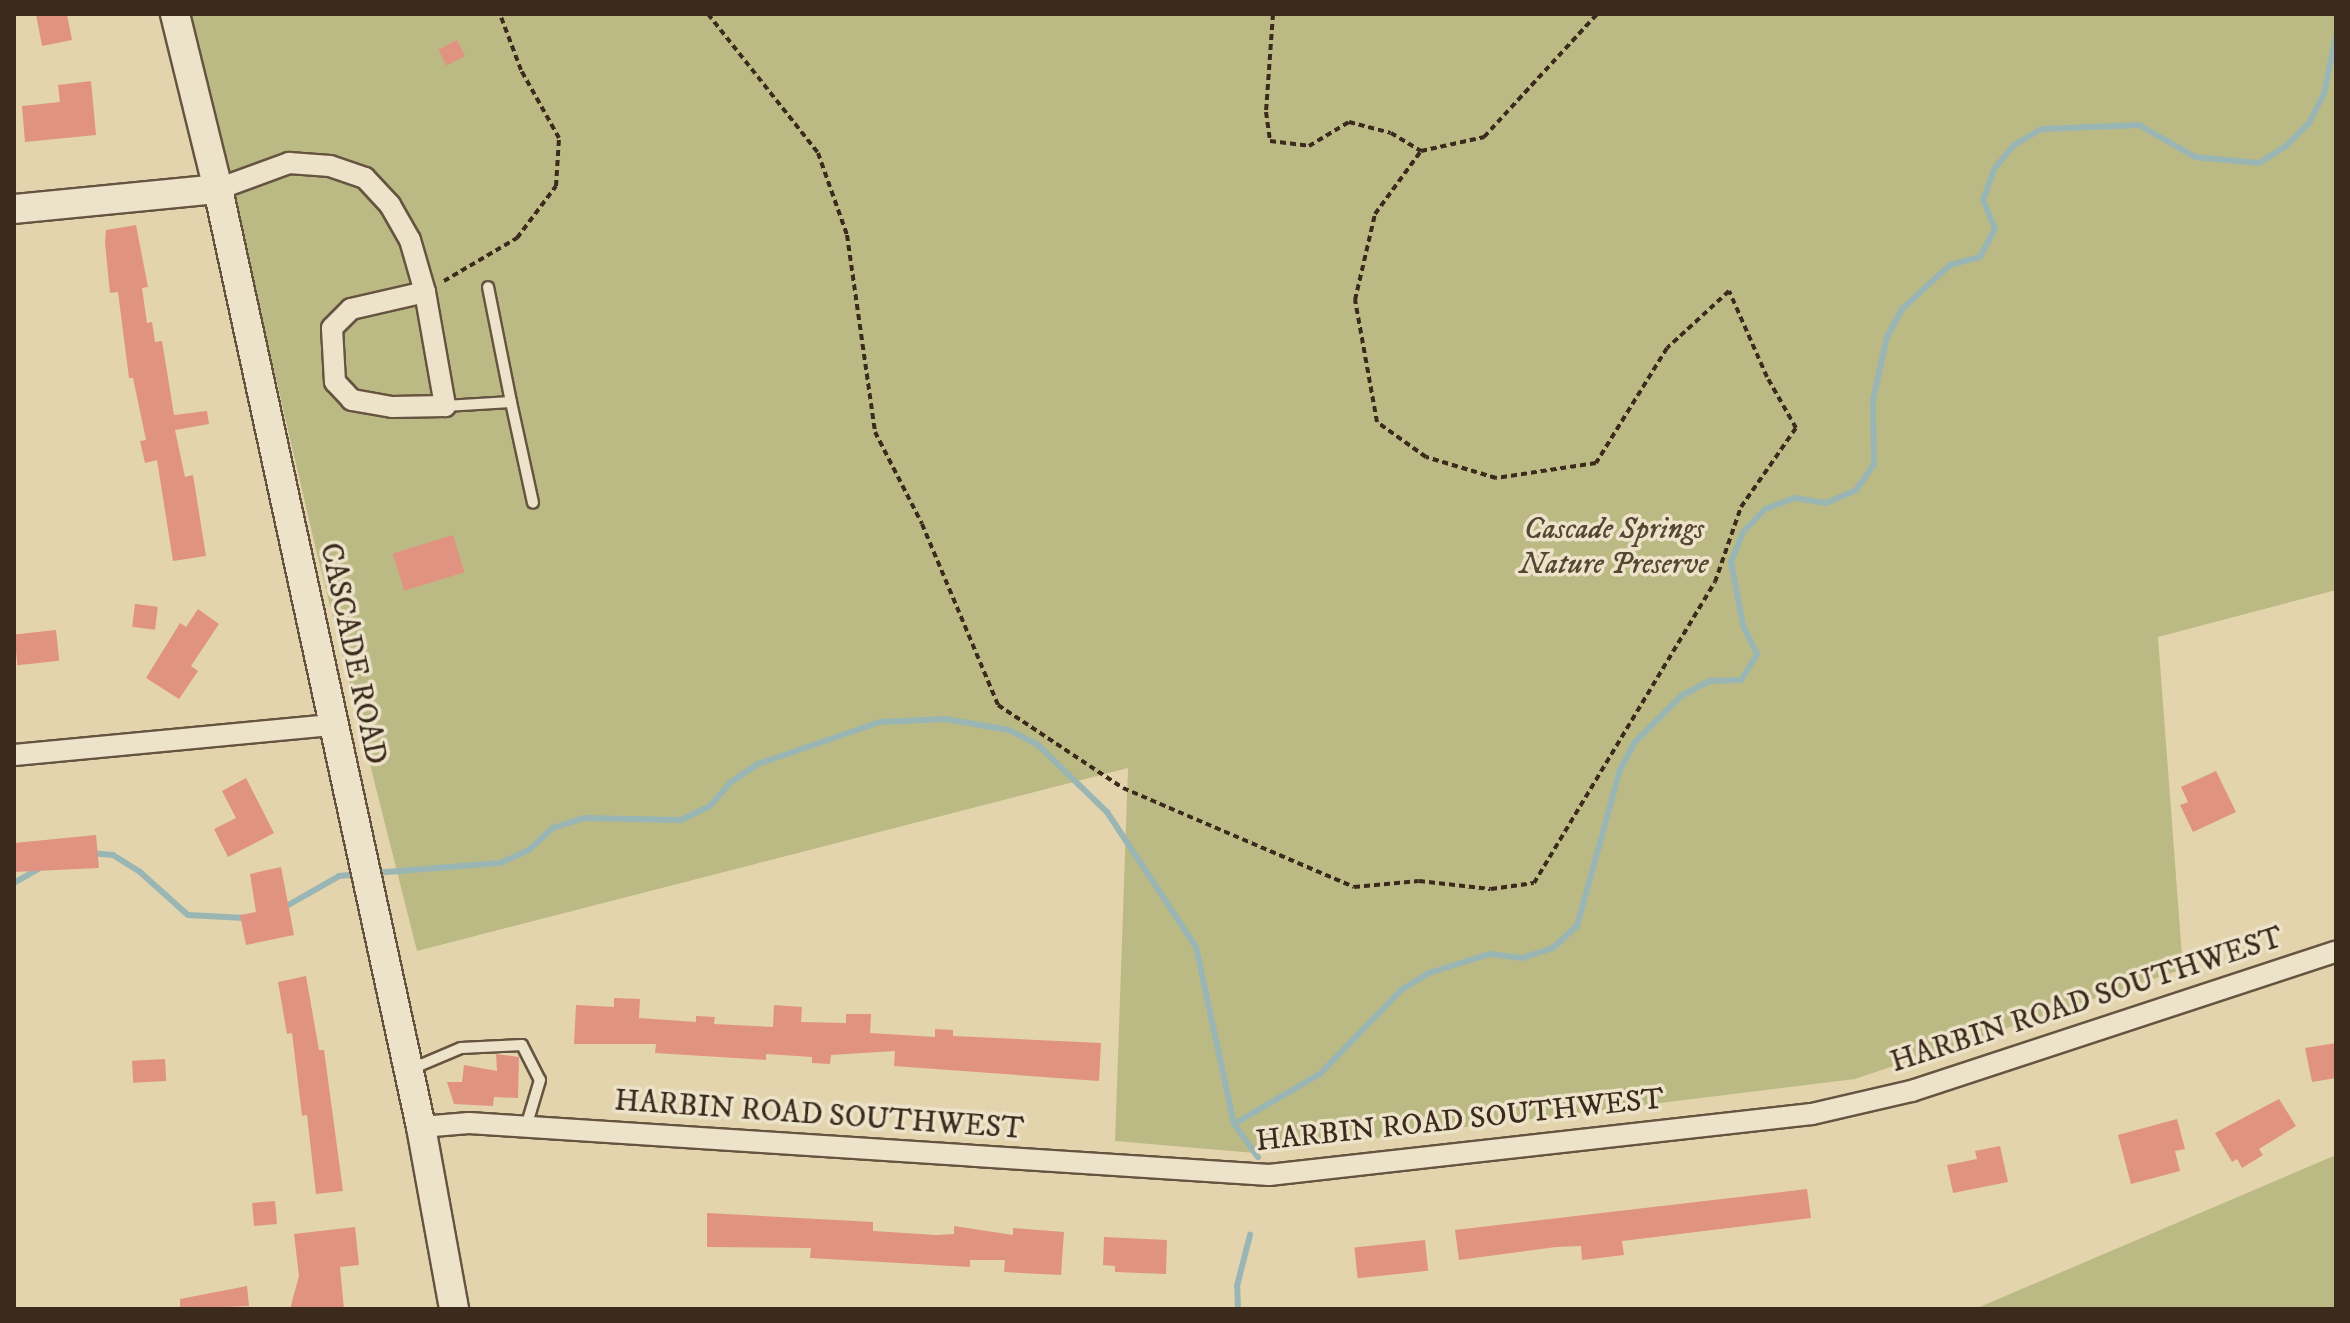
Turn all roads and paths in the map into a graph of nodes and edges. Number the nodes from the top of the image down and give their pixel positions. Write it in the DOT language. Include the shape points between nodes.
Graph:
graph roads {
  1 [pos="175,14"];
  2 [pos="500,14"];
  3 [pos="708,14"];
  4 [pos="1273,14"];
  5 [pos="1597,14"];
  6 [pos="1421,151"];
  7 [pos="218,189"];
  8 [pos="14,209"];
  9 [pos="488,287"];
  10 [pos="425,292"];
  11 [pos="511,402"];
  12 [pos="445,406"];
  13 [pos="533,503"];
  14 [pos="332,725"];
  15 [pos="14,755"];
  16 [pos="2336,952"];
  17 [pos="409,1070"];
  18 [pos="421,1127"];
  19 [pos="526,1127"];
  20 [pos="454,1309"];
  1 -- 7 [label="main road, CASCADE ROAD"];
  2 -- 10 [label="path" via="521,70 559,138 556,186 517,238"];
  3 -- 6 [label="path" via="818,153 847,235 875,432 922,524 998,705 1123,788 1354,887 1419,881 1491,889 1534,883 1715,582 1741,507 1796,428 1729,291 1667,348 1596,463 1496,478 1426,457 1377,422 1355,300 1375,214"];
  4 -- 6 [label="path" via="1266,112 1270,141 1309,146 1349,122 1391,133"];
  5 -- 6 [label="path" via="1484,137"];
  7 -- 8 [label="main road"];
  7 -- 10 [label="street" via="289,163 330,166 365,178 390,205 410,240"];
  7 -- 14 [label="main road, CASCADE ROAD"];
  9 -- 11 [label="lane"];
  10 -- 12 [label="street"];
  10 -- 12 [label="street" via="351,309 332,328 330,356 335,382 352,400 392,407"];
  11 -- 12 [label="lane"];
  11 -- 13 [label="lane"];
  14 -- 15 [label="street"];
  14 -- 17 [label="main road, CASCADE ROAD"];
  16 -- 19 [label="street, HARBIN ROAD SOUTHWEST" via="1912,1091 1812,1114 1269,1175"];
  17 -- 18 [label="main road, CASCADE ROAD"];
  17 -- 19 [label="lane" via="461,1048 522,1045 540,1080"];
  18 -- 19 [label="street, HARBIN ROAD SOUTHWEST"];
  18 -- 20 [label="main road, CASCADE ROAD"];
}
